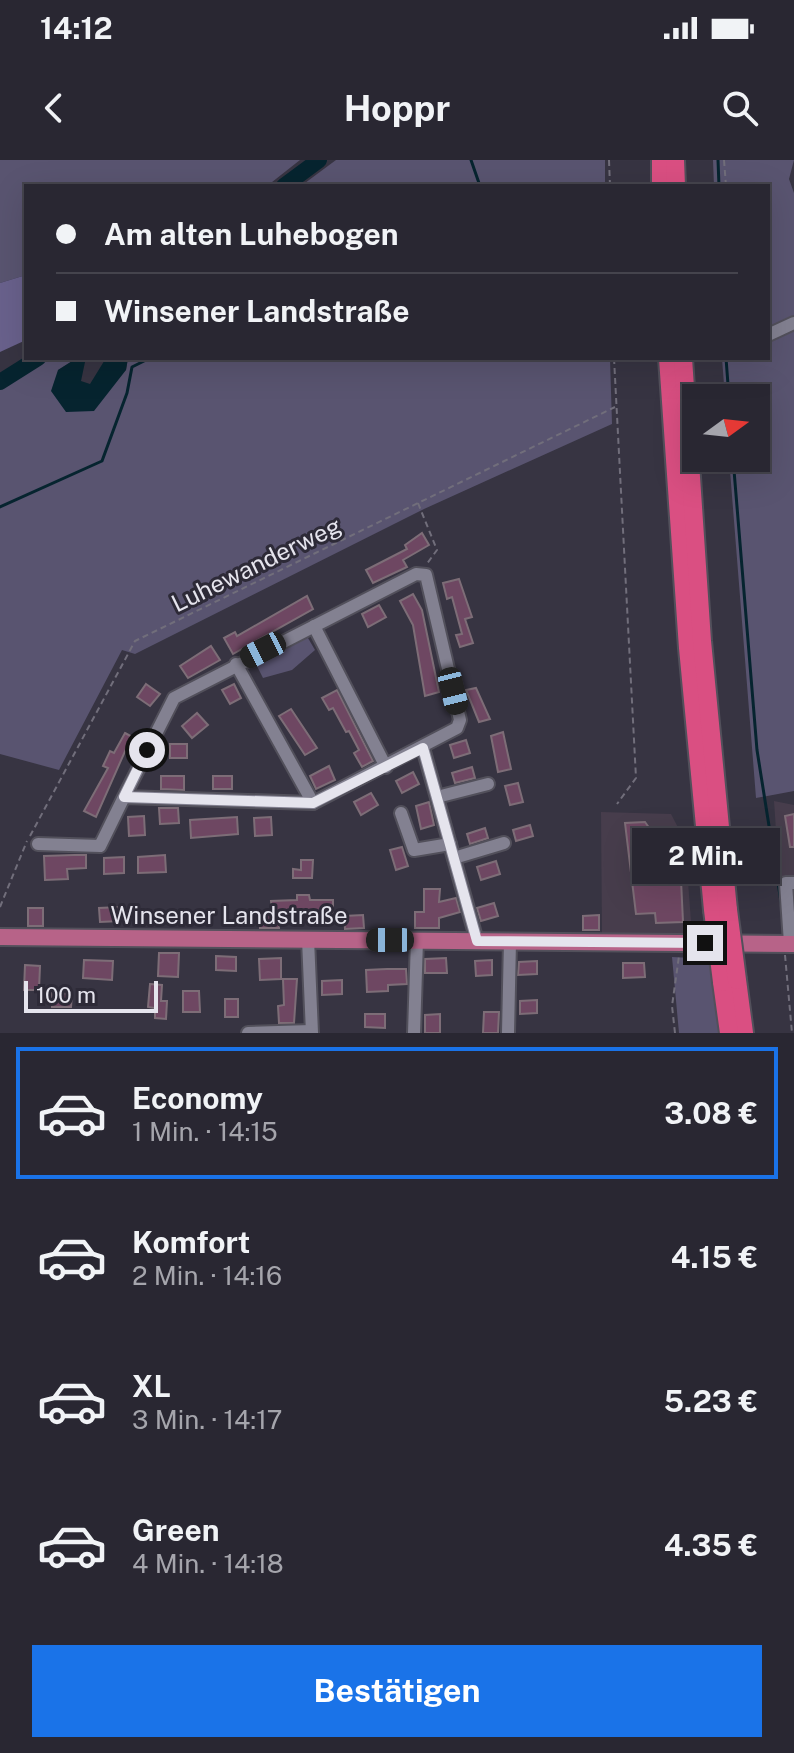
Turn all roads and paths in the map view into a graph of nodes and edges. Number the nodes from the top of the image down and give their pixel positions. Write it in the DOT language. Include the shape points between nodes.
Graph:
graph roads {
  1 [pos="609,160"];
  2 [pos="661,160"];
  3 [pos="675,160"];
  4 [pos="724,160"];
  5 [pos="610,184"];
  6 [pos="661,184"];
  7 [pos="676,184"];
  8 [pos="726,184"];
  9 [pos="794,323"];
  10 [pos="770,334"];
  11 [pos="614,360"];
  12 [pos="668,360"];
  13 [pos="683,360"];
  14 [pos="615,407"];
  15 [pos="417,502"];
  16 [pos="421,574"];
  17 [pos="314,626"];
  18 [pos="236,664"];
  19 [pos="423,748"];
  20 [pos="386,767"];
  21 [pos="488,784"];
  22 [pos="124,797"];
  23 [pos="437,797"];
  24 [pos="313,803"];
  25 [pos="617,804"];
  26 [pos="401,813"];
  27 [pos="504,843"];
  28 [pos="38,844"];
  29 [pos="450,844"];
  30 [pos="454,858"];
  31 [pos="794,883"];
  32 [pos="0,907"];
  33 [pos="721,910"];
  34 [pos="0,937"];
  35 [pos="308,939"];
  36 [pos="417,940"];
  37 [pos="477,941"];
  38 [pos="510,941"];
  39 [pos="679,943"];
  40 [pos="789,943"];
  41 [pos="730,981"];
  42 [pos="311,1032"];
  43 [pos="248,1033"];
  44 [pos="414,1033"];
  45 [pos="508,1033"];
  46 [pos="675,1033"];
  47 [pos="729,1033"];
  48 [pos="744,1033"];
  49 [pos="792,1033"];
  1 -- 5 [label="path"];
  2 -- 6 [label="highway"];
  3 -- 7 [label="highway"];
  4 -- 8 [label="path"];
  9 -- 10 [label="street"];
  11 -- 14 [label="path"];
  12 -- 33 [label="highway" via="687,634"];
  13 -- 33 [label="highway"];
  14 -- 15 [label="path, Luhewanderweg"];
  14 -- 25 [label="path" via="636,778"];
  15 -- 16 [label="path" via="437,550"];
  15 -- 32 [label="path, Luhewanderweg" via="135,641 26,844"];
  16 -- 17 [label="street"];
  16 -- 19 [label="street" via="426,575 460,720 457,728"];
  17 -- 18 [label="street"];
  17 -- 20 [label="street"];
  18 -- 22 [label="street" via="170,703"];
  18 -- 24 [label="street"];
  19 -- 20 [label="street"];
  19 -- 23 [label="street"];
  20 -- 24 [label="street"];
  21 -- 23 [label="street"];
  22 -- 24 [label="street"];
  22 -- 28 [label="street" via="100,846"];
  23 -- 29 [label="street"];
  26 -- 29 [label="street" via="414,850"];
  27 -- 30 [label="street"];
  29 -- 30 [label="street"];
  30 -- 37 [label="street"];
  31 -- 40 [label="street" via="786,883"];
  33 -- 41 [label="highway, bridge"];
  34 -- 35 [label="main road, Winsener Landstraße"];
  35 -- 36 [label="main road, Winsener Landstraße"];
  35 -- 42 [label="street"];
  36 -- 37 [label="main road, Winsener Landstraße"];
  36 -- 44 [label="street"];
  37 -- 38 [label="main road, Winsener Landstraße"];
  38 -- 39 [label="main road, Winsener Landstraße"];
  38 -- 45 [label="street"];
  39 -- 40 [label="main road, Winsener Landstraße"];
  39 -- 46 [label="path" via="672,1006"];
  40 -- 49 [label="path"];
  41 -- 47 [label="highway"];
  41 -- 48 [label="highway"];
  42 -- 43 [label="street"];
}
